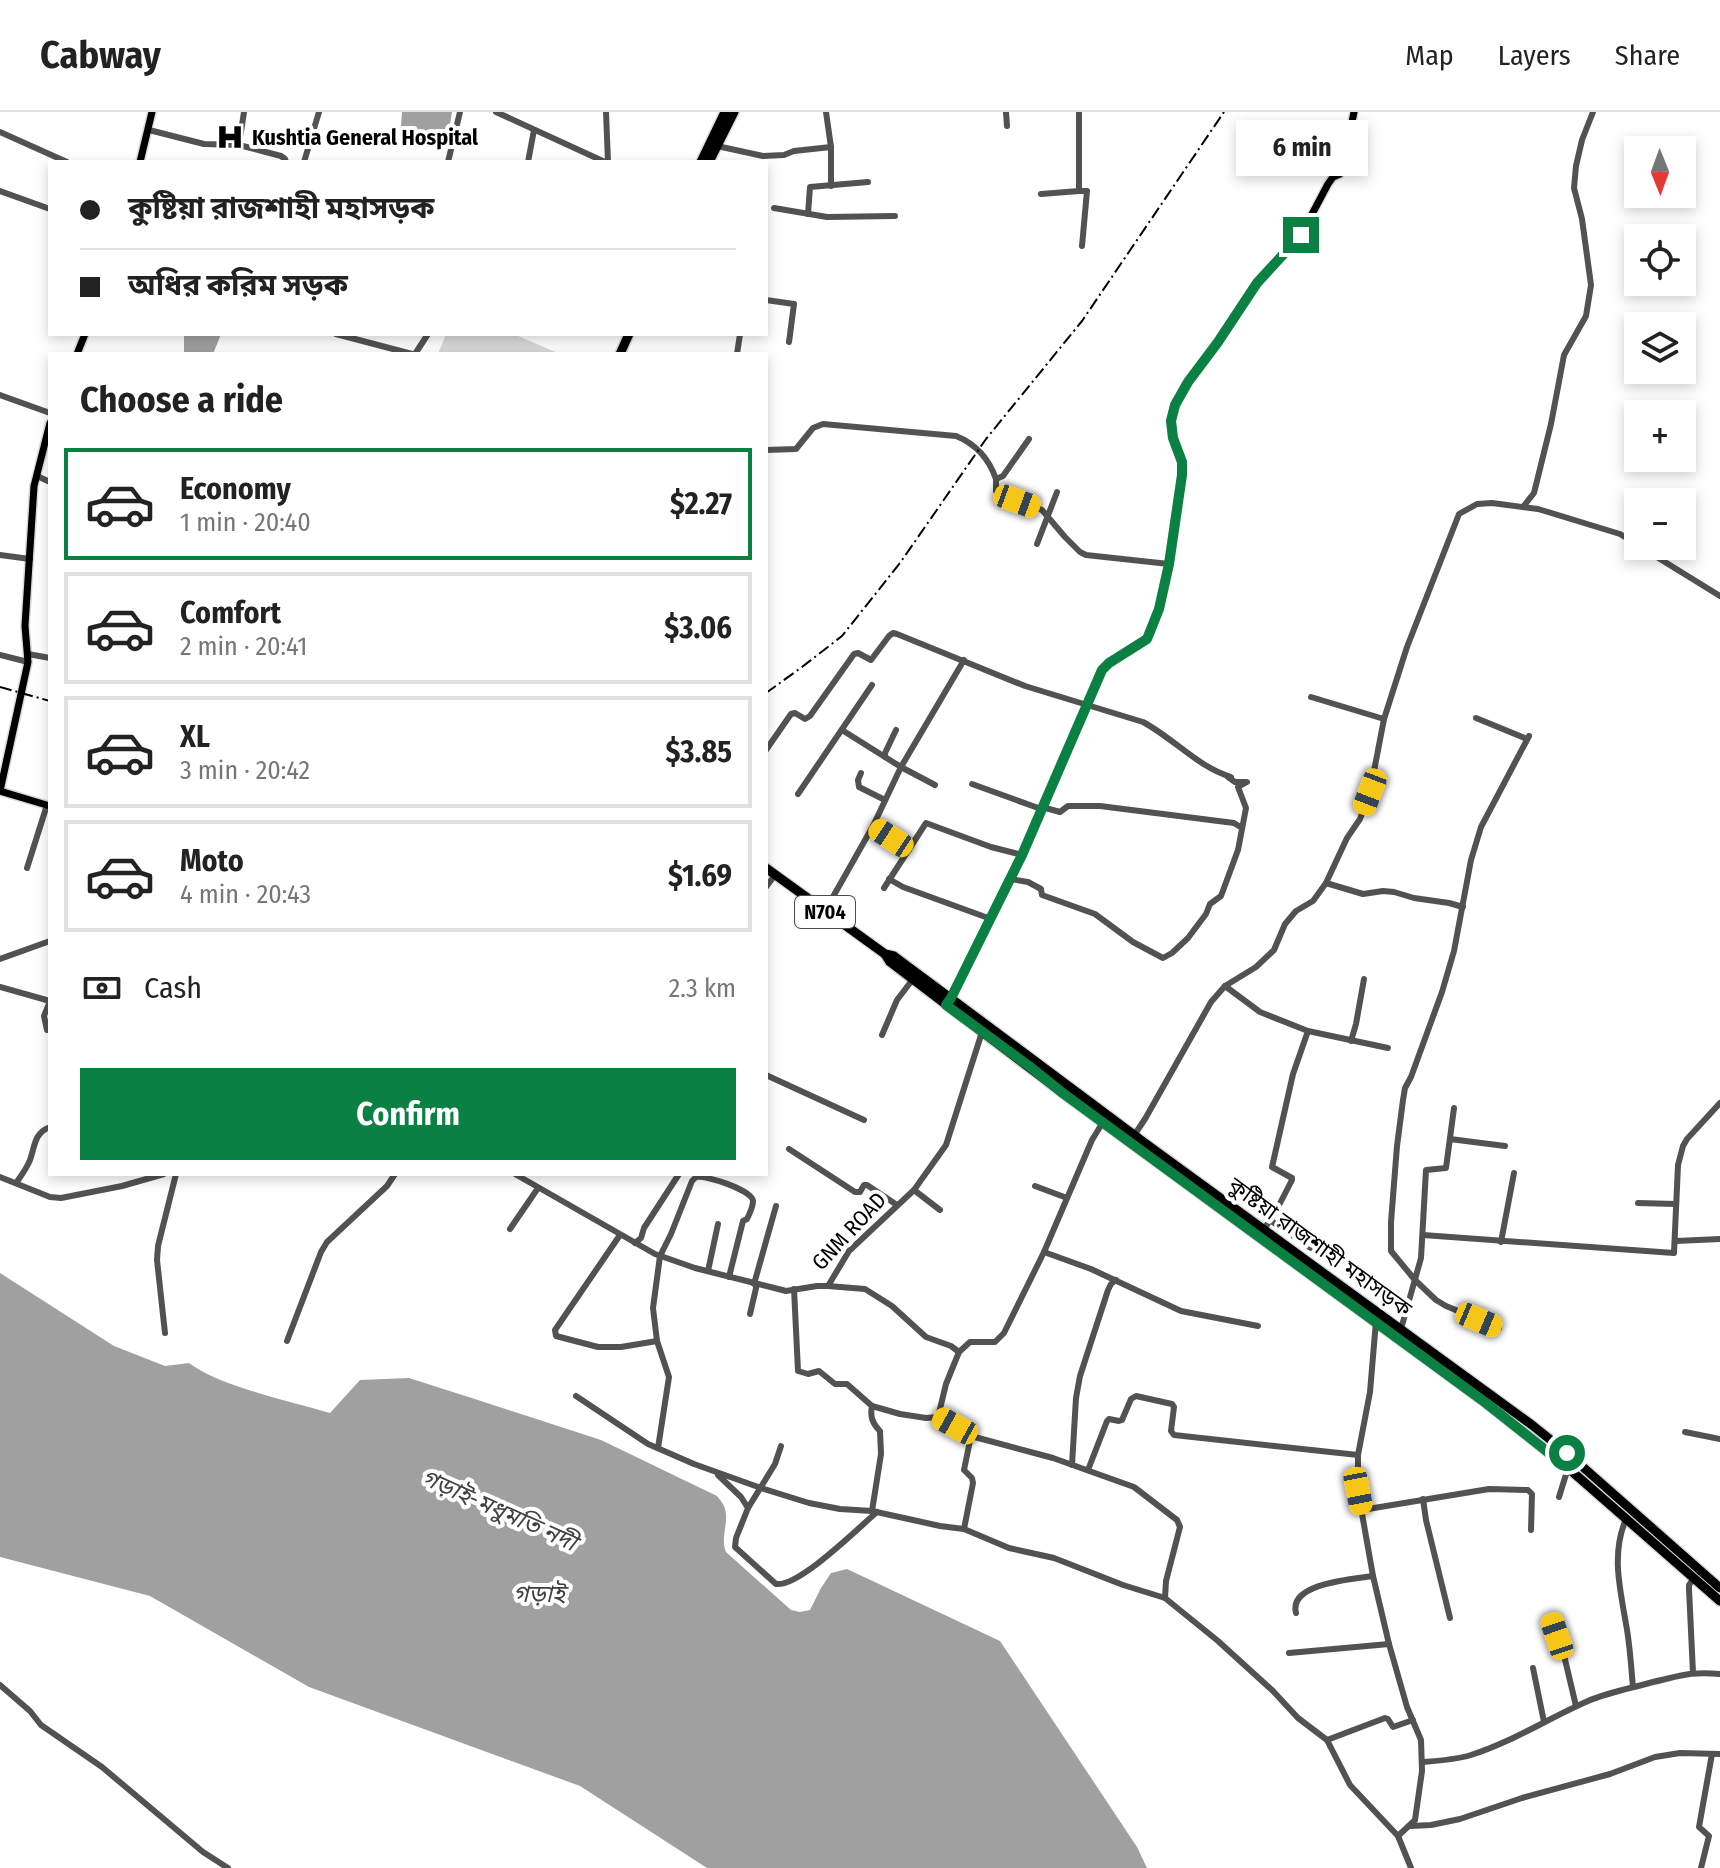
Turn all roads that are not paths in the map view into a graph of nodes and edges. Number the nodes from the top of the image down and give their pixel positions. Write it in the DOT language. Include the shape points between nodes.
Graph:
graph roads {
  1 [pos="152,112"];
  2 [pos="244,112"];
  3 [pos="319,112"];
  4 [pos="460,112"];
  5 [pos="496,112"];
  6 [pos="606,112"];
  7 [pos="725,112"];
  8 [pos="734,112"];
  9 [pos="826,112"];
  10 [pos="1006,112"];
  11 [pos="1079,112"];
  12 [pos="1354,112"];
  13 [pos="1593,112"];
  14 [pos="1007,126"];
  15 [pos="149,130"];
  16 [pos="534,130"];
  17 [pos="0,132"];
  18 [pos="239,145"];
  19 [pos="716,146"];
  20 [pos="831,147"];
  21 [pos="63,160"];
  22 [pos="141,160"];
  23 [pos="285,160"];
  24 [pos="305,160"];
  25 [pos="448,160"];
  26 [pos="528,160"];
  27 [pos="602,160"];
  28 [pos="606,160"];
  29 [pos="702,160"];
  30 [pos="710,160"];
  31 [pos="868,182"];
  32 [pos="831,186"];
  33 [pos="0,191"];
  34 [pos="1079,191"];
  35 [pos="1041,194"];
  36 [pos="48,208"];
  37 [pos="774,208"];
  38 [pos="808,214"];
  39 [pos="895,216"];
  40 [pos="1082,246"];
  41 [pos="768,300"];
  42 [pos="344,336"];
  43 [pos="789,342"];
  44 [pos="405,352"];
  45 [pos="0,395"];
  46 [pos="48,412"];
  47 [pos="48,431"];
  48 [pos="1029,439"];
  49 [pos="768,450"];
  50 [pos="37,476"];
  51 [pos="996,479"];
  52 [pos="48,481"];
  53 [pos="1057,492"];
  54 [pos="1523,507"];
  55 [pos="1049,517"];
  56 [pos="1624,537"];
  57 [pos="1037,544"];
  58 [pos="0,555"];
  59 [pos="30,559"];
  60 [pos="1662,560"];
  61 [pos="1169,564"];
  62 [pos="1720,596"];
  63 [pos="0,655"];
  64 [pos="28,658"];
  65 [pos="48,658"];
  66 [pos="964,660"];
  67 [pos="872,685"];
  68 [pos="1311,697"];
  69 [pos="1087,705"];
  70 [pos="1476,718"];
  71 [pos="1384,719"];
  72 [pos="842,730"];
  73 [pos="896,730"];
  74 [pos="768,747"];
  75 [pos="885,757"];
  76 [pos="901,767"];
  77 [pos="861,773"];
  78 [pos="972,784"];
  79 [pos="935,785"];
  80 [pos="0,791"];
  81 [pos="798,794"];
  82 [pos="885,800"];
  83 [pos="48,806"];
  84 [pos="1042,808"];
  85 [pos="48,809"];
  86 [pos="873,826"];
  87 [pos="1242,828"];
  88 [pos="909,850"];
  89 [pos="1022,855"];
  90 [pos="27,868"];
  91 [pos="768,870"];
  92 [pos="775,875"];
  93 [pos="889,879"];
  94 [pos="1010,879"];
  95 [pos="1326,883"];
  96 [pos="768,884"];
  97 [pos="884,888"];
  98 [pos="1463,907"];
  99 [pos="825,911"];
  100 [pos="991,919"];
  101 [pos="48,942"];
  102 [pos="885,954"];
  103 [pos="0,959"];
  104 [pos="913,979"];
  105 [pos="1364,979"];
  106 [pos="1225,986"];
  107 [pos="0,987"];
  108 [pos="48,1000"];
  109 [pos="948,1002"];
  110 [pos="48,1006"];
  111 [pos="47,1030"];
  112 [pos="982,1031"];
  113 [pos="1308,1031"];
  114 [pos="882,1035"];
  115 [pos="1351,1041"];
  116 [pos="1388,1048"];
  117 [pos="768,1076"];
  118 [pos="1720,1103"];
  119 [pos="1454,1108"];
  120 [pos="864,1120"];
  121 [pos="1103,1122"];
  122 [pos="1115,1126"];
  123 [pos="48,1128"];
  124 [pos="1135,1134"];
  125 [pos="1450,1139"];
  126 [pos="1505,1146"];
  127 [pos="789,1149"];
  128 [pos="1514,1173"];
  129 [pos="157,1176"];
  130 [pos="176,1176"];
  131 [pos="394,1176"];
  132 [pos="518,1176"];
  133 [pos="678,1176"];
  134 [pos="0,1177"];
  135 [pos="16,1183"];
  136 [pos="1035,1186"];
  137 [pos="538,1188"];
  138 [pos="914,1190"];
  139 [pos="1067,1198"];
  140 [pos="1638,1203"];
  141 [pos="1676,1204"];
  142 [pos="897,1205"];
  143 [pos="776,1206"];
  144 [pos="940,1210"];
  145 [pos="1231,1210"];
  146 [pos="718,1224"];
  147 [pos="1267,1225"];
  148 [pos="510,1229"];
  149 [pos="620,1235"];
  150 [pos="1423,1235"];
  151 [pos="1720,1239"];
  152 [pos="1676,1241"];
  153 [pos="1501,1242"];
  154 [pos="635,1243"];
  155 [pos="1311,1248"];
  156 [pos="1044,1252"];
  157 [pos="660,1256"];
  158 [pos="708,1271"];
  159 [pos="729,1277"];
  160 [pos="1116,1280"];
  161 [pos="1415,1280"];
  162 [pos="755,1284"];
  163 [pos="1332,1284"];
  164 [pos="828,1286"];
  165 [pos="794,1289"];
  166 [pos="750,1314"];
  167 [pos="1376,1321"];
  168 [pos="1258,1326"];
  169 [pos="1499,1328"];
  170 [pos="1401,1329"];
  171 [pos="165,1333"];
  172 [pos="287,1341"];
  173 [pos="658,1342"];
  174 [pos="1423,1351"];
  175 [pos="959,1352"];
  176 [pos="576,1396"];
  177 [pos="872,1406"];
  178 [pos="938,1417"];
  179 [pos="1685,1432"];
  180 [pos="971,1436"];
  181 [pos="1720,1439"];
  182 [pos="781,1446"];
  183 [pos="658,1448"];
  184 [pos="1567,1453"];
  185 [pos="1358,1455"];
  186 [pos="1558,1460"];
  187 [pos="1072,1465"];
  188 [pos="1568,1468"];
  189 [pos="1088,1470"];
  190 [pos="714,1471"];
  191 [pos="761,1488"];
  192 [pos="1559,1497"];
  193 [pos="1423,1499"];
  194 [pos="748,1508"];
  195 [pos="1362,1510"];
  196 [pos="874,1512"];
  197 [pos="1626,1519"];
  198 [pos="964,1529"];
  199 [pos="1531,1530"];
  200 [pos="1373,1576"];
  201 [pos="1694,1578"];
  202 [pos="1718,1593"];
  203 [pos="1165,1598"];
  204 [pos="1296,1613"];
  205 [pos="1450,1618"];
  206 [pos="1552,1620"];
  207 [pos="1389,1644"];
  208 [pos="1289,1653"];
  209 [pos="1533,1668"];
  210 [pos="1693,1673"];
  211 [pos="1720,1674"];
  212 [pos="0,1685"];
  213 [pos="1633,1687"];
  214 [pos="1576,1706"];
  215 [pos="1413,1720"];
  216 [pos="1544,1722"];
  217 [pos="1327,1740"];
  218 [pos="1712,1754"];
  219 [pos="1720,1754"];
  220 [pos="1422,1762"];
  221 [pos="1411,1826"];
  222 [pos="1398,1836"];
  223 [pos="228,1868"];
  224 [pos="1411,1868"];
  225 [pos="1701,1868"];
  1 -- 15 [label="main road"];
  2 -- 18 [label="street"];
  3 -- 24 [label="street"];
  4 -- 25 [label="street"];
  5 -- 16 [label="street"];
  6 -- 28 [label="street"];
  7 -- 29 [label="highway"];
  8 -- 19 [label="highway"];
  9 -- 20 [label="street"];
  10 -- 14 [label="street"];
  11 -- 34 [label="street"];
  12 -- 61 [label="main road" via="1340,174 1328,184 1301,235 1257,283 1175,405 1171,421 1182,475"];
  13 -- 54 [label="street" via="1574,188 1591,285 1586,316 1564,355 1534,493"];
  15 -- 18 [label="street" via="204,144"];
  15 -- 22 [label="main road"];
  16 -- 26 [label="street"];
  16 -- 27 [label="street"];
  17 -- 21 [label="street"];
  18 -- 23 [label="street"];
  19 -- 20 [label="street" via="763,156"];
  19 -- 30 [label="highway"];
  20 -- 32 [label="street"];
  31 -- 32 [label="street"];
  32 -- 38 [label="street" via="810,187"];
  33 -- 36 [label="street"];
  34 -- 35 [label="street"];
  34 -- 40 [label="street" via="1087,191"];
  37 -- 38 [label="street"];
  38 -- 39 [label="street"];
  41 -- 43 [label="street" via="794,304"];
  42 -- 44 [label="street"];
  45 -- 46 [label="street"];
  47 -- 50 [label="main road"];
  48 -- 51 [label="street"];
  49 -- 51 [label="street" via="796,449 817,425 956,436 983,455"];
  50 -- 52 [label="street"];
  50 -- 59 [label="main road"];
  51 -- 55 [label="street" via="996,491"];
  53 -- 55 [label="street"];
  54 -- 56 [label="street"];
  54 -- 71 [label="street" via="1477,504 1459,514"];
  55 -- 57 [label="street"];
  55 -- 61 [label="street" via="1086,555"];
  58 -- 59 [label="street"];
  59 -- 64 [label="main road"];
  60 -- 62 [label="street"];
  61 -- 69 [label="main road" via="1147,639 1102,670"];
  63 -- 64 [label="street"];
  64 -- 65 [label="street"];
  64 -- 80 [label="main road"];
  66 -- 69 [label="street"];
  66 -- 74 [label="street" via="893,633 871,660 854,654 810,716 791,714"];
  66 -- 76 [label="street"];
  67 -- 72 [label="street"];
  68 -- 71 [label="street"];
  69 -- 84 [label="main road"];
  69 -- 87 [label="street" via="1143,722 1235,782 1247,782 1238,787 1246,808"];
  70 -- 98 [label="street" via="1528,737 1481,827"];
  71 -- 95 [label="street" via="1370,792"];
  72 -- 75 [label="street"];
  72 -- 81 [label="street"];
  73 -- 75 [label="street"];
  75 -- 76 [label="street"];
  76 -- 79 [label="street"];
  76 -- 82 [label="street"];
  77 -- 82 [label="street" via="859,787"];
  78 -- 84 [label="street"];
  80 -- 83 [label="main road"];
  82 -- 86 [label="street"];
  84 -- 87 [label="street" via="1124,808"];
  84 -- 89 [label="main road"];
  85 -- 90 [label="street"];
  86 -- 88 [label="street"];
  86 -- 99 [label="street"];
  87 -- 94 [label="street" via="1221,896 1188,938 1163,958 1095,914 1042,895 1028,882"];
  88 -- 89 [label="street" via="926,823"];
  88 -- 93 [label="street"];
  89 -- 94 [label="main road"];
  91 -- 92 [label="highway, কুষ্টিয়া রাজশাহী মহাসড়ক / N704"];
  92 -- 96 [label="street"];
  92 -- 99 [label="highway, কুষ্টিয়া রাজশাহী মহাসড়ক / N704"];
  93 -- 97 [label="street"];
  93 -- 100 [label="street"];
  94 -- 100 [label="main road"];
  95 -- 98 [label="street" via="1363,894 1394,892"];
  95 -- 106 [label="street" via="1285,924 1267,958"];
  98 -- 161 [label="street" via="1442,992 1403,1100 1390,1246"];
  99 -- 102 [label="highway, কুষ্টিয়া রাজশাহী মহাসড়ক / N704"];
  100 -- 109 [label="main road"];
  101 -- 103 [label="street"];
  102 -- 104 [label="highway, কুষ্টিয়া রাজশাহী মহাসড়ক / N704"];
  102 -- 109 [label="highway, কুষ্টিয়া রাজশাহী মহাসড়ক / N704"];
  104 -- 109 [label="highway, কুষ্টিয়া রাজশাহী মহাসড়ক / N704"];
  104 -- 114 [label="street"];
  105 -- 115 [label="street"];
  106 -- 113 [label="street" via="1260,1012"];
  106 -- 124 [label="street"];
  107 -- 108 [label="street"];
  109 -- 112 [label="highway, কুষ্টিয়া রাজশাহী মহাসড়ক / N704"];
  109 -- 122 [label="highway, কুষ্টিয়া রাজশাহী মহাসড়ক / N704"];
  110 -- 111 [label="street"];
  112 -- 121 [label="highway, কুষ্টিয়া রাজশাহী মহাসড়ক / N704"];
  112 -- 138 [label="street, GNM ROAD" via="946,1145"];
  113 -- 115 [label="street"];
  113 -- 147 [label="street" via="1272,1167 1292,1180"];
  115 -- 116 [label="street"];
  117 -- 120 [label="street"];
  118 -- 141 [label="street" via="1683,1146"];
  119 -- 125 [label="street"];
  121 -- 122 [label="highway, কুষ্টিয়া রাজশাহী মহাসড়ক / N704"];
  121 -- 139 [label="street"];
  122 -- 124 [label="highway, কুষ্টিয়া রাজশাহী মহাসড়ক / N704"];
  122 -- 145 [label="highway, কুষ্টিয়া রাজশাহী মহাসড়ক / N704"];
  123 -- 135 [label="street" via="39,1134"];
  124 -- 145 [label="highway, কুষ্টিয়া রাজশাহী মহাসড়ক / N704"];
  125 -- 126 [label="street"];
  125 -- 150 [label="street" via="1446,1168 1426,1170"];
  127 -- 142 [label="street" via="855,1192 867,1185"];
  128 -- 153 [label="street"];
  129 -- 135 [label="street" via="61,1198"];
  130 -- 171 [label="street" via="157,1260"];
  131 -- 172 [label="street" via="327,1242"];
  132 -- 137 [label="street, GNM ROAD"];
  133 -- 154 [label="street"];
  134 -- 135 [label="street"];
  136 -- 139 [label="street"];
  137 -- 148 [label="street"];
  137 -- 149 [label="street, GNM ROAD"];
  138 -- 142 [label="street, GNM ROAD"];
  138 -- 144 [label="street"];
  139 -- 156 [label="street"];
  140 -- 141 [label="street"];
  141 -- 152 [label="street"];
  142 -- 164 [label="street, GNM ROAD" via="849,1251"];
  143 -- 162 [label="street"];
  145 -- 147 [label="highway, কুষ্টিয়া রাজশাহী মহাসড়ক / N704"];
  145 -- 163 [label="highway, কুষ্টিয়া রাজশাহী মহাসড়ক / N704"];
  146 -- 158 [label="street"];
  147 -- 155 [label="street"];
  147 -- 163 [label="highway, কুষ্টিয়া রাজশাহী মহাসড়ক / N704"];
  149 -- 154 [label="street, GNM ROAD"];
  149 -- 173 [label="street" via="555,1330 556,1336 598,1347"];
  150 -- 153 [label="street"];
  150 -- 161 [label="street"];
  151 -- 152 [label="street"];
  152 -- 153 [label="street" via="1671,1253"];
  154 -- 157 [label="street, GNM ROAD"];
  156 -- 160 [label="street"];
  156 -- 175 [label="street" via="1000,1338 970,1342"];
  157 -- 158 [label="street, GNM ROAD"];
  157 -- 159 [label="street" via="692,1181 704,1176 740,1188 753,1201"];
  157 -- 173 [label="street" via="653,1308"];
  158 -- 159 [label="street, GNM ROAD"];
  159 -- 162 [label="street, GNM ROAD"];
  160 -- 168 [label="street" via="1181,1311"];
  160 -- 187 [label="street" via="1080,1376"];
  161 -- 169 [label="street" via="1446,1306"];
  161 -- 170 [label="street"];
  162 -- 165 [label="street, GNM ROAD"];
  162 -- 166 [label="street"];
  163 -- 167 [label="highway, কুষ্টিয়া রাজশাহী মহাসড়ক / N704"];
  163 -- 170 [label="highway, কুষ্টিয়া রাজশাহী মহাসড়ক / N704"];
  164 -- 165 [label="street, GNM ROAD"];
  164 -- 175 [label="street" via="865,1289 926,1337"];
  165 -- 177 [label="street" via="798,1371 819,1371 835,1384 847,1384"];
  167 -- 174 [label="highway, কুষ্টিয়া রাজশাহী মহাসড়ক / N704"];
  167 -- 185 [label="street"];
  170 -- 174 [label="highway, কুষ্টিয়া রাজশাহী মহাসড়ক / N704"];
  173 -- 183 [label="street" via="669,1377"];
  174 -- 184 [label="highway, কুষ্টিয়া রাজশাহী মহাসড়ক / N704"];
  174 -- 186 [label="highway, কুষ্টিয়া রাজশাহী মহাসড়ক / N704"];
  175 -- 178 [label="street"];
  176 -- 183 [label="street"];
  177 -- 178 [label="street"];
  177 -- 196 [label="street" via="881,1454"];
  178 -- 180 [label="street"];
  179 -- 181 [label="street"];
  180 -- 187 [label="street"];
  180 -- 198 [label="street" via="964,1470 973,1483"];
  182 -- 191 [label="street"];
  183 -- 190 [label="street"];
  184 -- 186 [label="highway"];
  184 -- 202 [label="highway, কুষ্টিয়া রাজশাহী মহাসড়ক / N704"];
  185 -- 189 [label="street" via="1174,1435 1172,1404 1136,1396 1121,1421 1107,1421"];
  185 -- 195 [label="street"];
  186 -- 188 [label="highway, কুষ্টিয়া রাজশাহী মহাসড়ক / N704"];
  187 -- 189 [label="street"];
  188 -- 192 [label="street"];
  188 -- 197 [label="highway, কুষ্টিয়া রাজশাহী মহাসড়ক / N704"];
  189 -- 203 [label="street" via="1137,1489 1177,1520 1180,1527"];
  190 -- 191 [label="street"];
  190 -- 194 [label="street"];
  191 -- 194 [label="street"];
  191 -- 196 [label="street" via="809,1503"];
  193 -- 195 [label="street"];
  193 -- 199 [label="street" via="1489,1489 1528,1490"];
  193 -- 205 [label="street"];
  194 -- 196 [label="street" via="735,1547 780,1585 807,1571"];
  195 -- 200 [label="street"];
  196 -- 198 [label="street"];
  197 -- 201 [label="highway, কুষ্টিয়া রাজশাহী মহাসড়ক / N704"];
  197 -- 213 [label="street" via="1618,1584"];
  198 -- 203 [label="street"];
  200 -- 204 [label="street" via="1306,1592 1295,1602"];
  200 -- 207 [label="street"];
  201 -- 202 [label="highway, কুষ্টিয়া রাজশাহী মহাসড়ক / N704"];
  201 -- 210 [label="street" via="1689,1585"];
  203 -- 217 [label="street"];
  206 -- 214 [label="street"];
  207 -- 208 [label="street"];
  207 -- 215 [label="street"];
  209 -- 216 [label="street"];
  210 -- 211 [label="street"];
  210 -- 213 [label="street"];
  212 -- 223 [label="street" via="41,1725"];
  213 -- 214 [label="street"];
  214 -- 216 [label="street"];
  215 -- 217 [label="street" via="1393,1727 1385,1718"];
  215 -- 220 [label="street"];
  216 -- 220 [label="street" via="1471,1755"];
  217 -- 222 [label="street" via="1356,1794"];
  218 -- 219 [label="street"];
  218 -- 221 [label="street" via="1655,1757 1460,1819"];
  218 -- 225 [label="street" via="1699,1827 1709,1836"];
  220 -- 221 [label="street"];
  221 -- 222 [label="street"];
  222 -- 224 [label="street"];
}
